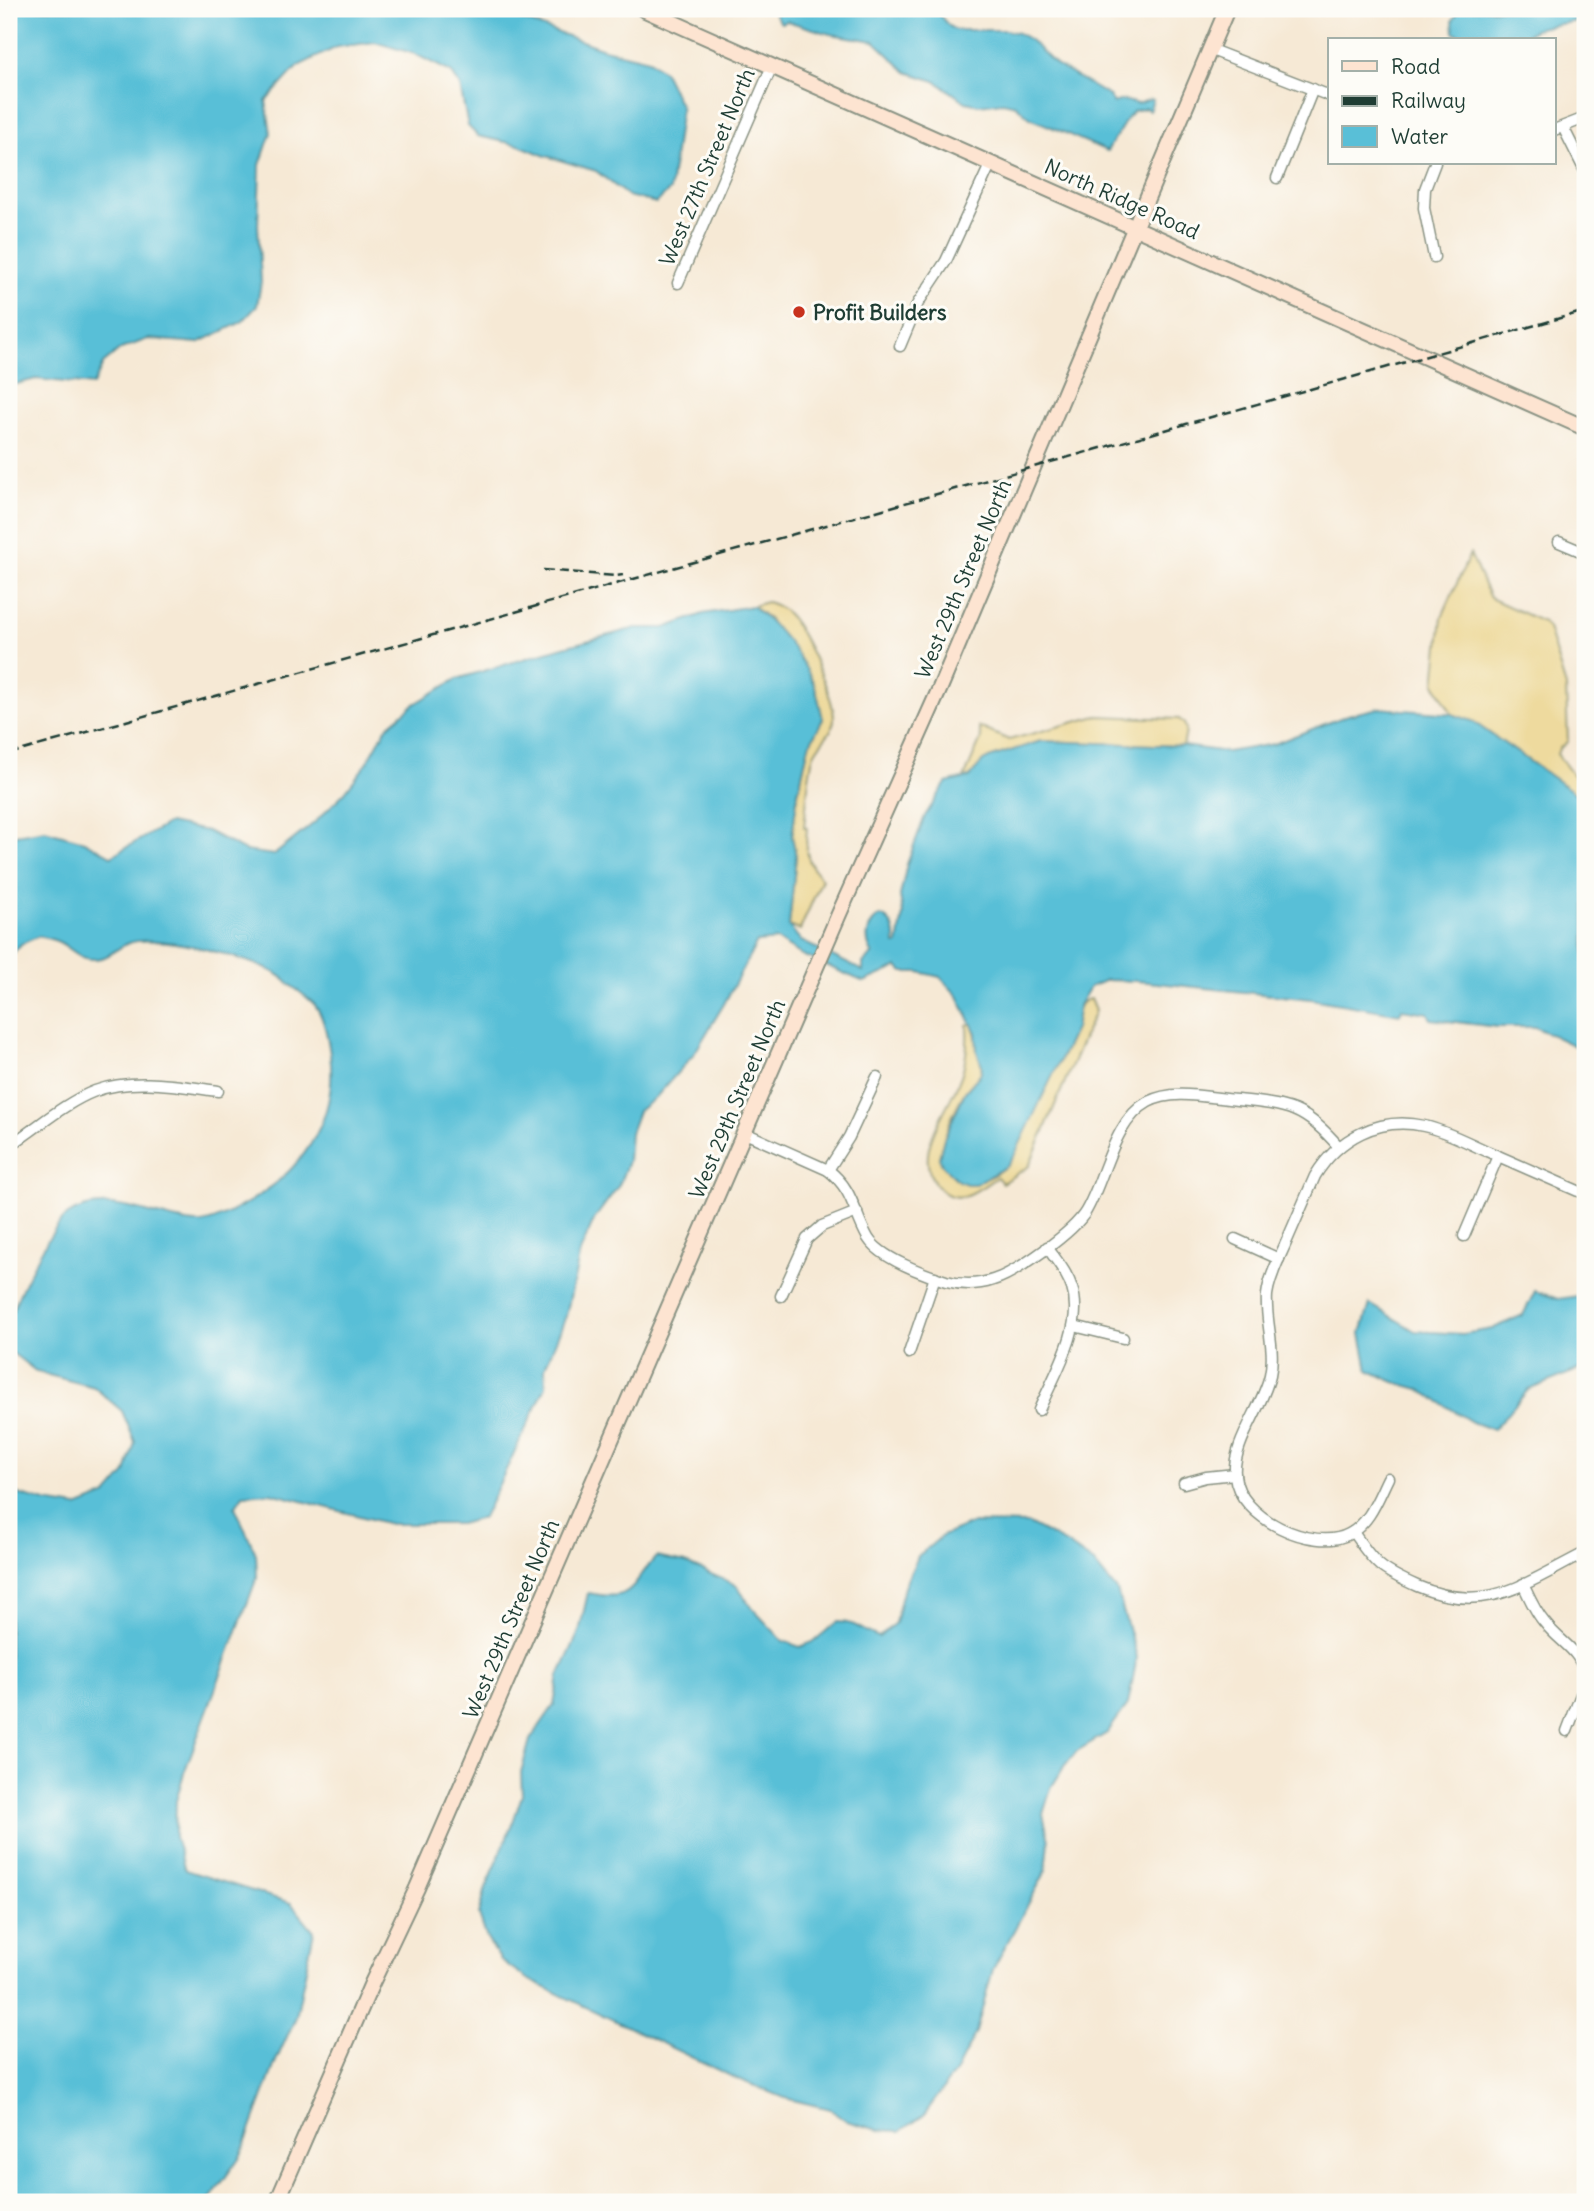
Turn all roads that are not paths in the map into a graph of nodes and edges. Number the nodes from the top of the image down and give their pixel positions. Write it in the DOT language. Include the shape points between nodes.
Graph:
graph roads {
  1 [pos="642,9"];
  2 [pos="1227,9"];
  3 [pos="1209,49"];
  4 [pos="772,66"];
  5 [pos="1313,89"];
  6 [pos="1328,95"];
  7 [pos="1585,118"];
  8 [pos="1558,129"];
  9 [pos="1435,164"];
  10 [pos="990,165"];
  11 [pos="1585,171"];
  12 [pos="1277,178"];
  13 [pos="1134,227"];
  14 [pos="1434,257"];
  15 [pos="678,283"];
  16 [pos="900,346"];
  17 [pos="1585,428"];
  18 [pos="1559,542"];
  19 [pos="1585,553"];
  20 [pos="877,1077"];
  21 [pos="218,1091"];
  22 [pos="745,1133"];
  23 [pos="9,1146"];
  24 [pos="1339,1147"];
  25 [pos="1498,1156"];
  26 [pos="828,1170"];
  27 [pos="1578,1191"];
  28 [pos="857,1212"];
  29 [pos="1464,1237"];
  30 [pos="1234,1239"];
  31 [pos="1047,1247"];
  32 [pos="1279,1259"];
  33 [pos="935,1277"];
  34 [pos="781,1296"];
  35 [pos="1074,1326"];
  36 [pos="1123,1338"];
  37 [pos="909,1353"];
  38 [pos="1038,1410"];
  39 [pos="1235,1474"];
  40 [pos="1388,1478"];
  41 [pos="1184,1483"];
  42 [pos="1353,1532"];
  43 [pos="1585,1553"];
  44 [pos="1523,1584"];
  45 [pos="1585,1682"];
  46 [pos="1567,1731"];
  47 [pos="277,2202"];
  1 -- 4 [label="main road, North Ridge Road"];
  2 -- 3 [label="main road, West 29th Street North"];
  3 -- 5 [label="street"];
  3 -- 13 [label="main road, West 29th Street North"];
  4 -- 10 [label="main road, North Ridge Road"];
  4 -- 15 [label="street, West 27th Street North"];
  5 -- 6 [label="street"];
  5 -- 12 [label="street"];
  7 -- 8 [label="street"];
  8 -- 11 [label="street"];
  9 -- 14 [label="street" via="1424,208"];
  10 -- 13 [label="main road, North Ridge Road"];
  10 -- 16 [label="street"];
  13 -- 17 [label="main road, North Ridge Road"];
  13 -- 22 [label="main road, West 29th Street North" via="940,688"];
  18 -- 19 [label="street"];
  20 -- 26 [label="street"];
  21 -- 23 [label="street" via="164,1084 96,1091"];
  22 -- 26 [label="street"];
  22 -- 47 [label="main road, West 29th Street North"];
  24 -- 25 [label="street" via="1364,1131 1406,1124 1441,1132"];
  24 -- 31 [label="street" via="1306,1115 1278,1104 1183,1095 1159,1098 1139,1108 1124,1125 1087,1210"];
  24 -- 32 [label="street" via="1315,1176"];
  25 -- 27 [label="street"];
  25 -- 29 [label="street"];
  26 -- 28 [label="street" via="845,1186"];
  28 -- 33 [label="street" via="874,1246"];
  28 -- 34 [label="street" via="822,1226 807,1239"];
  30 -- 32 [label="street"];
  31 -- 33 [label="street" via="992,1281 961,1284"];
  31 -- 35 [label="street" via="1072,1286"];
  32 -- 39 [label="street" via="1267,1292 1270,1373 1238,1452"];
  33 -- 37 [label="street"];
  35 -- 36 [label="street"];
  35 -- 38 [label="street"];
  39 -- 41 [label="street"];
  39 -- 42 [label="street" via="1241,1496 1267,1520 1319,1540"];
  40 -- 42 [label="street" via="1368,1516"];
  42 -- 44 [label="street" via="1380,1568 1452,1599 1483,1599"];
  43 -- 44 [label="street"];
  44 -- 45 [label="street" via="1544,1623 1582,1662"];
  45 -- 46 [label="street"];
}
